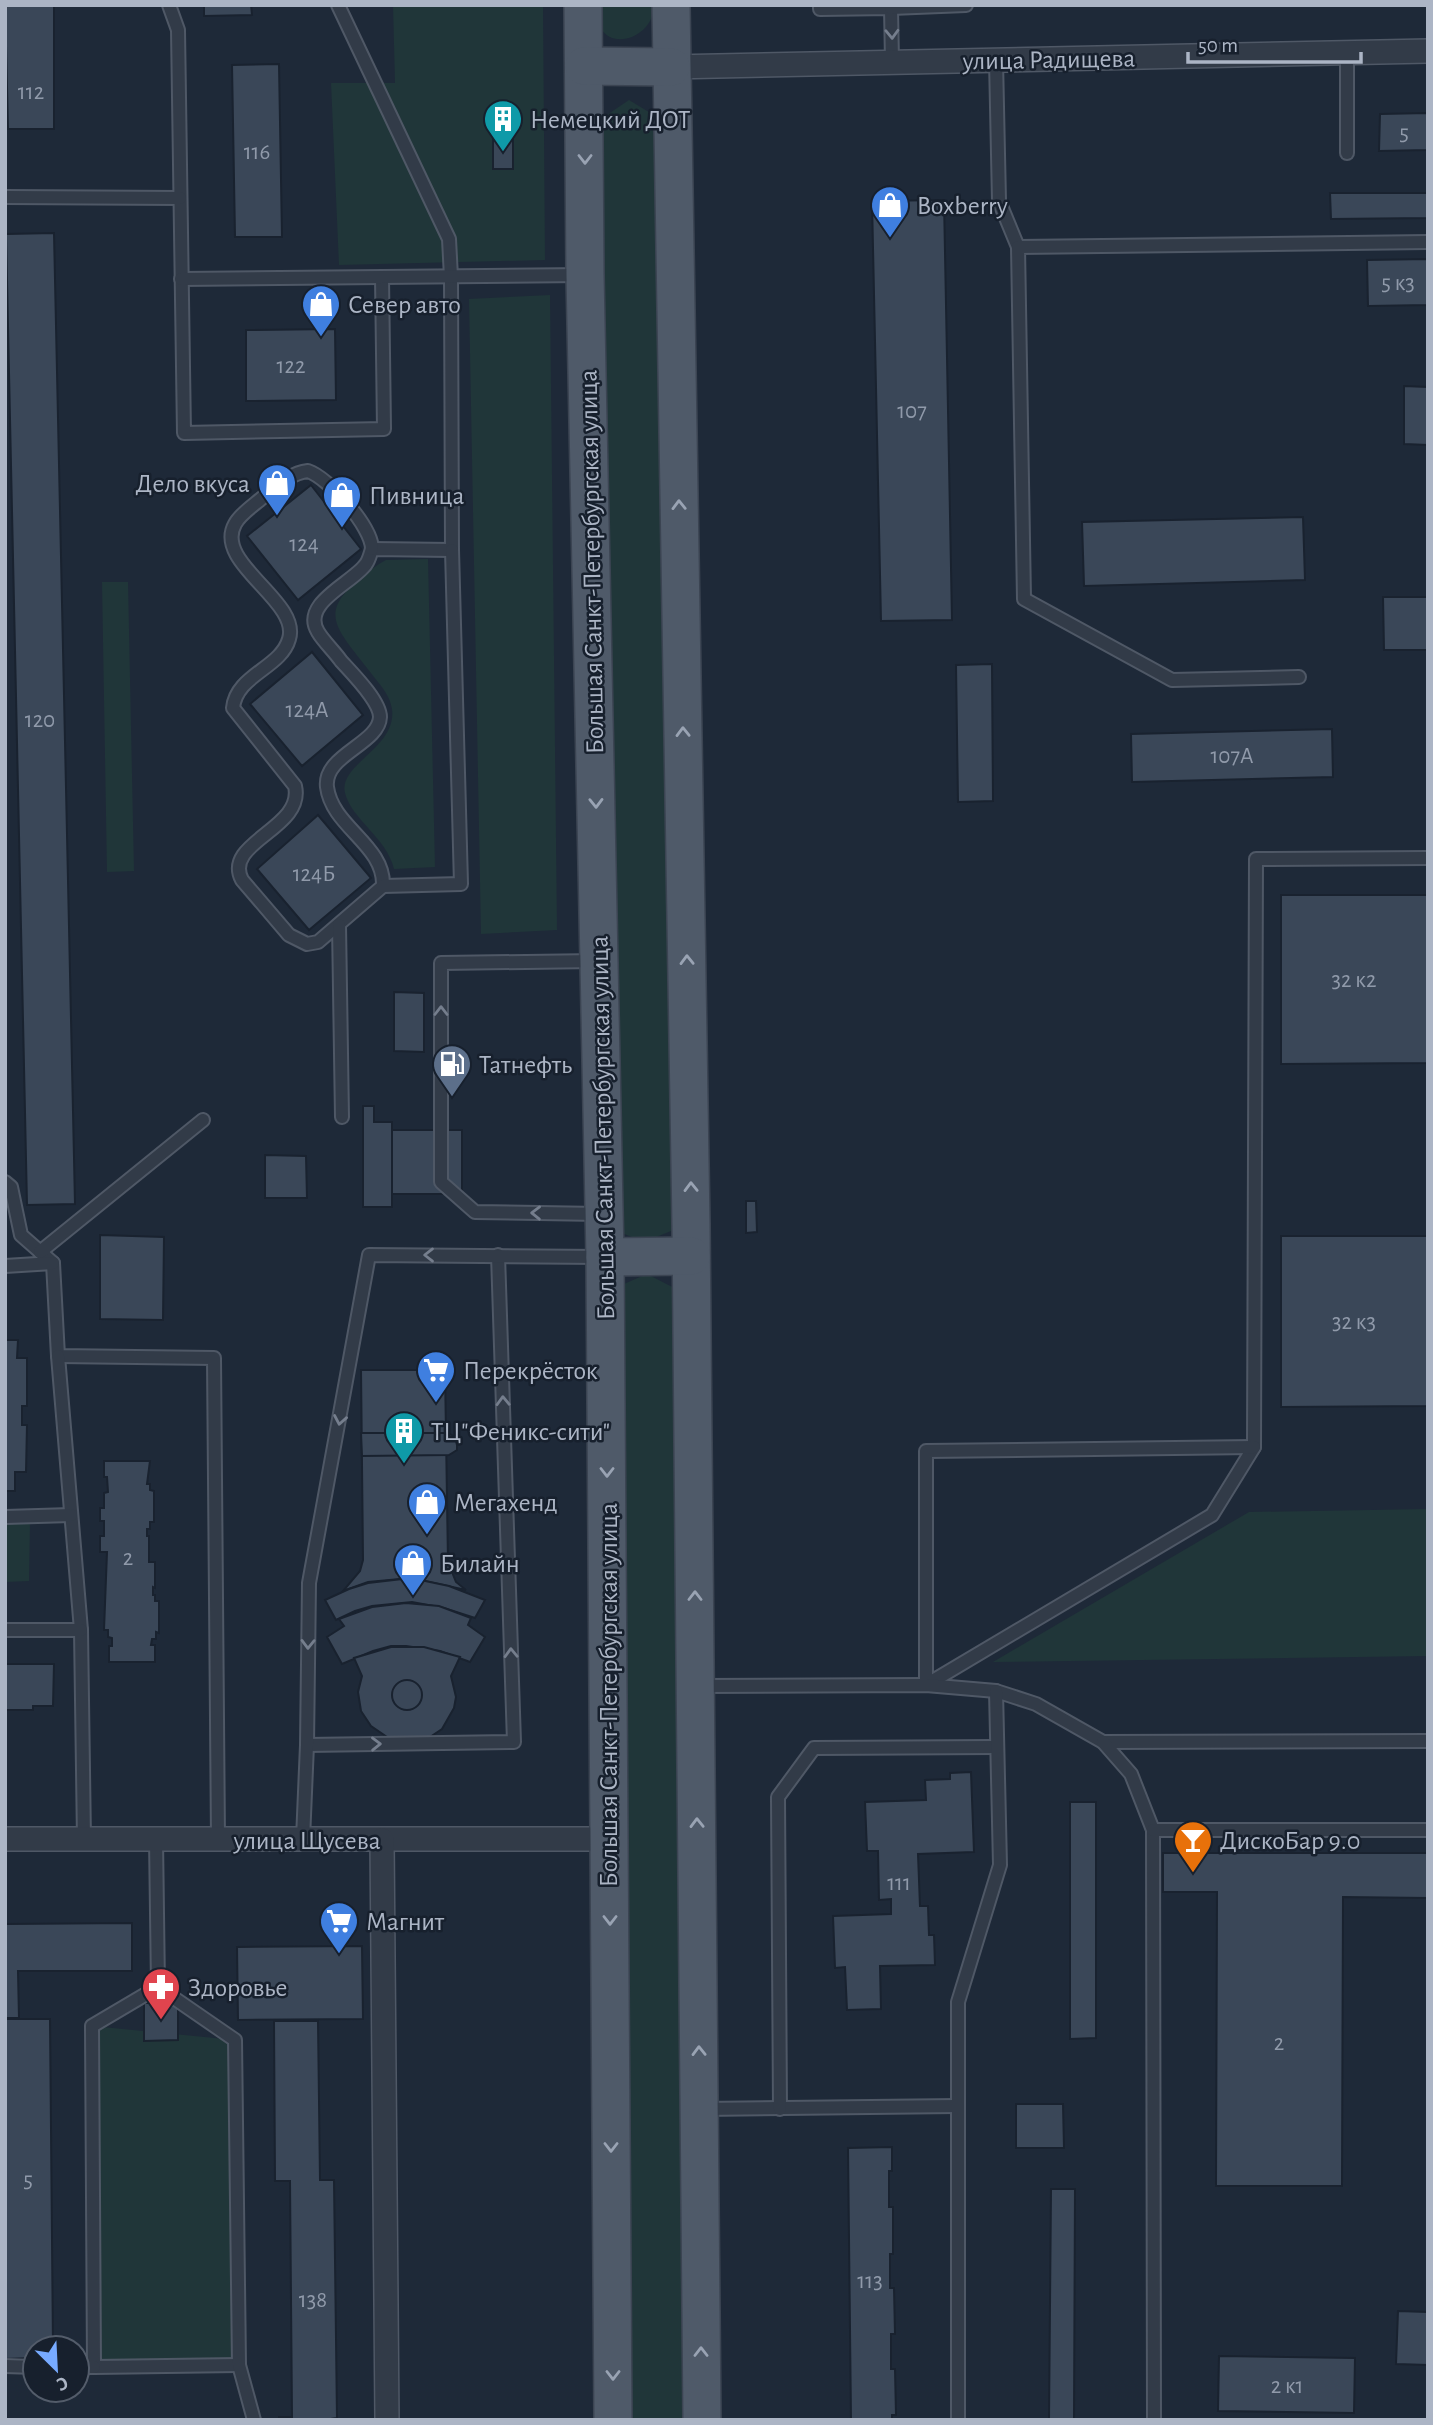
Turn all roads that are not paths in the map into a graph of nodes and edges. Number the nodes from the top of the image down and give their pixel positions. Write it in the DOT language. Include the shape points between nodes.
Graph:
graph roads {
  1 [pos="169,5"];
  2 [pos="338,5"];
  3 [pos="583,5"];
  4 [pos="671,5"];
  5 [pos="820,5"];
  6 [pos="966,5"];
  7 [pos="891,6"];
  8 [pos="1428,51"];
  9 [pos="1347,52"];
  10 [pos="996,60"];
  11 [pos="892,61"];
  12 [pos="584,66"];
  13 [pos="671,67"];
  14 [pos="1347,153"];
  15 [pos="5,197"];
  16 [pos="180,198"];
  17 [pos="1428,242"];
  18 [pos="1017,247"];
  19 [pos="585,275"];
  20 [pos="382,277"];
  21 [pos="451,277"];
  22 [pos="181,279"];
  23 [pos="372,549"];
  24 [pos="452,550"];
  25 [pos="1298,677"];
  26 [pos="1428,858"];
  27 [pos="383,886"];
  28 [pos="340,925"];
  29 [pos="599,961"];
  30 [pos="342,1117"];
  31 [pos="203,1120"];
  32 [pos="5,1182"];
  33 [pos="604,1214"];
  34 [pos="40,1252"];
  35 [pos="498,1255"];
  36 [pos="691,1256"];
  37 [pos="605,1257"];
  38 [pos="53,1263"];
  39 [pos="5,1266"];
  40 [pos="58,1356"];
  41 [pos="1254,1447"];
  42 [pos="71,1515"];
  43 [pos="5,1517"];
  44 [pos="5,1630"];
  45 [pos="81,1630"];
  46 [pos="926,1685"];
  47 [pos="695,1686"];
  48 [pos="996,1691"];
  49 [pos="1428,1741"];
  50 [pos="1103,1742"];
  51 [pos="307,1745"];
  52 [pos="996,1747"];
  53 [pos="1153,1830"];
  54 [pos="1428,1830"];
  55 [pos="5,1839"];
  56 [pos="156,1839"];
  57 [pos="218,1839"];
  58 [pos="303,1839"];
  59 [pos="610,1839"];
  60 [pos="84,1840"];
  61 [pos="382,1840"];
  62 [pos="158,1987"];
  63 [pos="957,2106"];
  64 [pos="700,2109"];
  65 [pos="780,2109"];
  66 [pos="239,2365"];
  67 [pos="94,2367"];
  68 [pos="254,2420"];
  69 [pos="387,2420"];
  70 [pos="613,2420"];
  71 [pos="702,2420"];
  72 [pos="958,2420"];
  73 [pos="1154,2420"];
  1 -- 16 [label="lane" via="178,30"];
  2 -- 21 [label="lane" via="449,239"];
  3 -- 12 [label="main road, Большая Санкт-Петербургская улица"];
  4 -- 13 [label="main road"];
  5 -- 7 [label="lane" via="820,9"];
  6 -- 7 [label="lane"];
  7 -- 11 [label="lane, one-way"];
  8 -- 9 [label="street, улица Радищева"];
  9 -- 10 [label="street, улица Радищева"];
  9 -- 14 [label="lane"];
  10 -- 11 [label="street, улица Радищева"];
  10 -- 18 [label="lane" via="999,201"];
  11 -- 13 [label="street, улица Радищева"];
  12 -- 13 [label="main road"];
  12 -- 19 [label="main road, Большая Санкт-Петербургская улица, one-way"];
  36 -- 13 [label="main road, one-way"];
  15 -- 16 [label="lane"];
  16 -- 22 [label="lane"];
  17 -- 18 [label="lane"];
  18 -- 25 [label="lane" via="1024,599 1172,680"];
  19 -- 21 [label="lane"];
  19 -- 29 [label="main road, Большая Санкт-Петербургская улица, one-way"];
  20 -- 21 [label="lane"];
  20 -- 22 [label="lane"];
  20 -- 22 [label="lane" via="384,429 184,433"];
  21 -- 24 [label="lane"];
  23 -- 24 [label="lane"];
  23 -- 27 [label="lane" via="365,566 321,603 314,624 378,710 380,718 374,730 336,764 326,784 334,807 381,865"];
  23 -- 28 [label="lane" via="366,530 329,483 308,471 288,477 235,522 232,533 233,549 284,614 290,632 284,649 237,691 233,708 295,786 297,795 292,811 241,857 238,871 289,935 300,942 318,942"];
  24 -- 27 [label="lane" via="461,884"];
  26 -- 41 [label="lane" via="1256,859"];
  27 -- 28 [label="lane"];
  28 -- 30 [label="lane"];
  29 -- 33 [label="main road, Большая Санкт-Петербургская улица"];
  33 -- 29 [label="lane, one-way" via="475,1213 442,1182 440,963"];
  31 -- 34 [label="lane"];
  32 -- 34 [label="lane" via="11,1187 21,1235"];
  33 -- 37 [label="main road, Большая Санкт-Петербургская улица"];
  34 -- 38 [label="lane"];
  35 -- 37 [label="lane"];
  35 -- 51 [label="lane, one-way" via="369,1255 309,1583"];
  51 -- 35 [label="lane, one-way" via="514,1742"];
  36 -- 37 [label="main road"];
  47 -- 36 [label="main road, one-way"];
  37 -- 59 [label="main road, Большая Санкт-Петербургская улица, one-way"];
  38 -- 39 [label="lane"];
  38 -- 40 [label="lane"];
  40 -- 42 [label="lane"];
  40 -- 57 [label="lane" via="214,1358"];
  41 -- 46 [label="lane" via="1212,1515"];
  41 -- 46 [label="lane" via="926,1451"];
  42 -- 43 [label="lane"];
  42 -- 45 [label="lane"];
  44 -- 45 [label="lane"];
  45 -- 60 [label="lane"];
  46 -- 47 [label="lane"];
  46 -- 48 [label="lane"];
  64 -- 47 [label="main road, one-way"];
  48 -- 50 [label="lane" via="1036,1704"];
  48 -- 52 [label="lane"];
  49 -- 50 [label="lane"];
  50 -- 53 [label="lane" via="1131,1774"];
  51 -- 58 [label="lane"];
  52 -- 63 [label="lane" via="1000,1866 958,2002"];
  52 -- 65 [label="lane" via="814,1748 778,1797"];
  53 -- 54 [label="lane"];
  53 -- 73 [label="lane"];
  55 -- 60 [label="street, улица Щусева"];
  56 -- 57 [label="street, улица Щусева"];
  56 -- 60 [label="street, улица Щусева"];
  56 -- 62 [label="lane"];
  57 -- 58 [label="street, улица Щусева"];
  58 -- 61 [label="street, улица Щусева"];
  59 -- 61 [label="street, улица Щусева"];
  59 -- 70 [label="main road, Большая Санкт-Петербургская улица, one-way"];
  61 -- 69 [label="street"];
  62 -- 66 [label="lane" via="234,2039"];
  62 -- 67 [label="lane" via="92,2026"];
  63 -- 65 [label="lane"];
  63 -- 72 [label="lane"];
  64 -- 65 [label="lane"];
  71 -- 64 [label="main road, one-way"];
  66 -- 67 [label="lane"];
  66 -- 68 [label="lane"];
}
